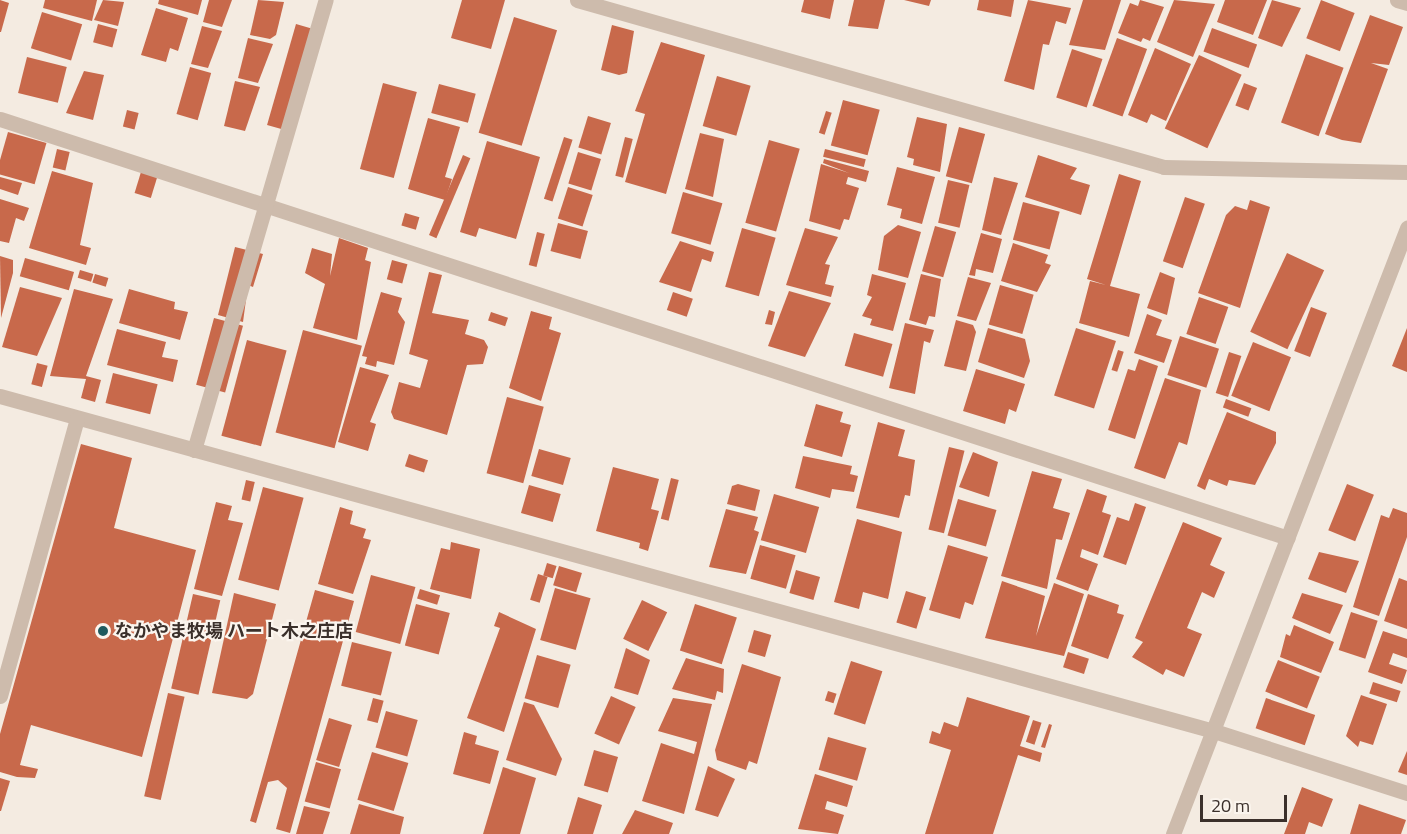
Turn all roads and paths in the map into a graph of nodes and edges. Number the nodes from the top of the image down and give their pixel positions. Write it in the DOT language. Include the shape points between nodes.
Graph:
graph roads {
  1 [pos="326,0"];
  2 [pos="576,0"];
  3 [pos="1397,0"];
  4 [pos="1407,3"];
  5 [pos="0,119"];
  6 [pos="1407,172"];
  7 [pos="265,205"];
  8 [pos="1407,228"];
  9 [pos="0,396"];
  10 [pos="77,417"];
  11 [pos="194,450"];
  12 [pos="1288,538"];
  13 [pos="0,696"];
  14 [pos="1214,731"];
  15 [pos="1407,793"];
  16 [pos="1173,834"];
  1 -- 7 [label="street"];
  2 -- 6 [label="street" via="1164,167"];
  3 -- 4 [label="street"];
  5 -- 7 [label="street"];
  7 -- 11 [label="street"];
  7 -- 12 [label="street"];
  8 -- 12 [label="street"];
  9 -- 10 [label="street"];
  10 -- 11 [label="street"];
  10 -- 13 [label="street"];
  11 -- 14 [label="street"];
  12 -- 14 [label="street"];
  14 -- 15 [label="street"];
  14 -- 16 [label="street"];
}
